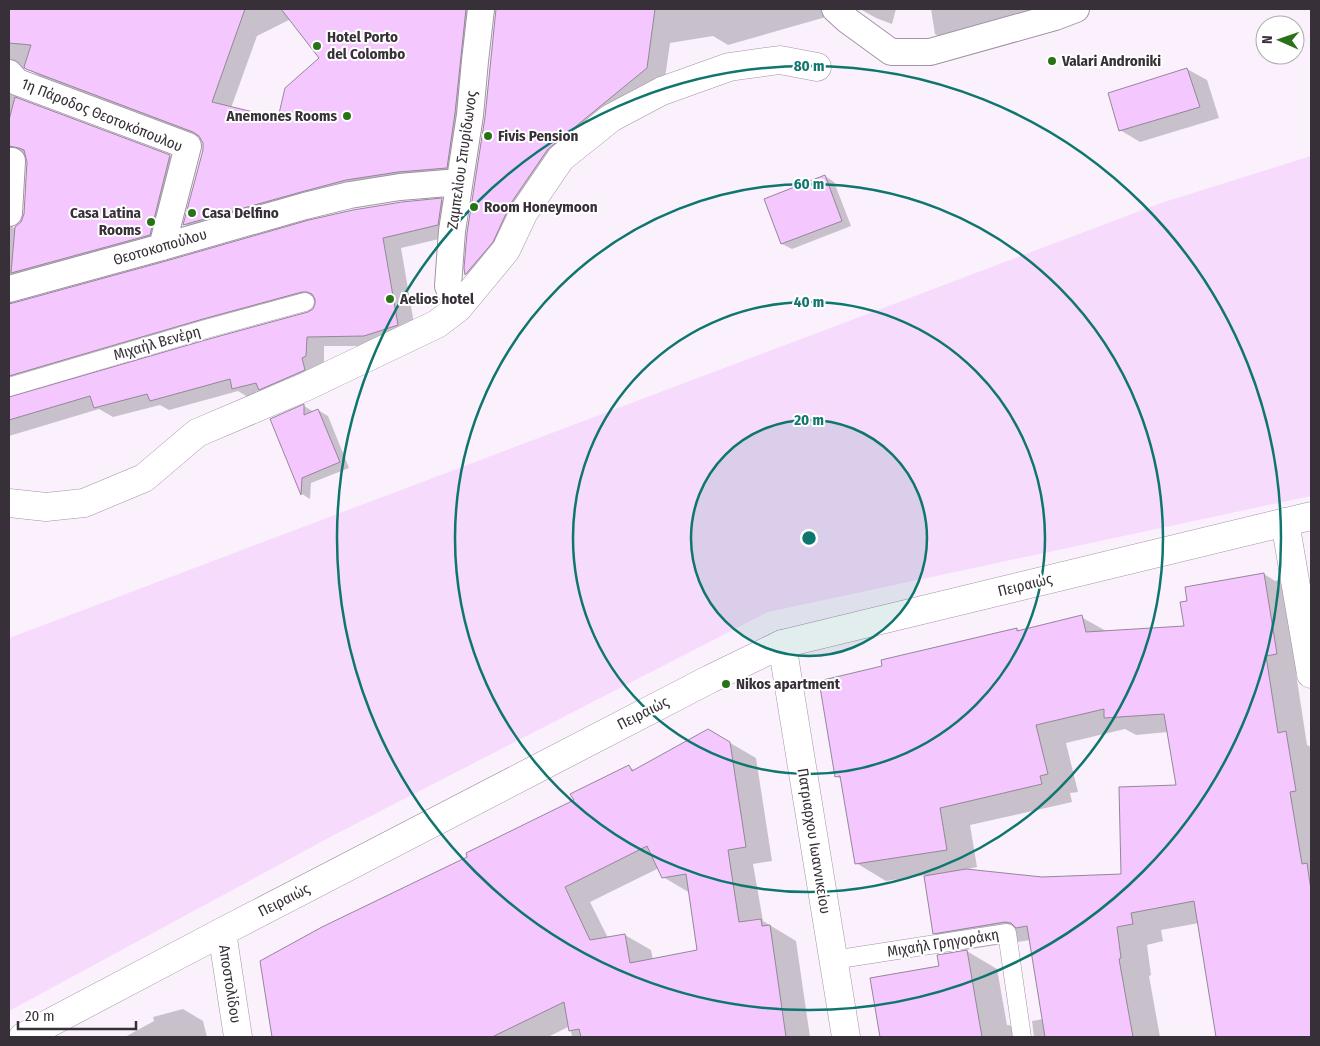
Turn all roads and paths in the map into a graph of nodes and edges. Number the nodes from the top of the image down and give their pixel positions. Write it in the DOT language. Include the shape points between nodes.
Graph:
graph roads {
  1 [pos="481,9"];
  2 [pos="1076,9"];
  3 [pos="841,14"];
  4 [pos="817,68"];
  5 [pos="10,77"];
  6 [pos="9,161"];
  7 [pos="460,182"];
  8 [pos="9,213"];
  9 [pos="162,247"];
  10 [pos="9,289"];
  11 [pos="305,302"];
  12 [pos="458,308"];
  13 [pos="9,387"];
  14 [pos="9,503"];
  15 [pos="1311,516"];
  16 [pos="1285,522"];
  17 [pos="782,644"];
  18 [pos="1311,674"];
  19 [pos="222,932"];
  20 [pos="834,960"];
  21 [pos="23,1037"];
  22 [pos="238,1037"];
  23 [pos="846,1037"];
  24 [pos="1022,1037"];
  1 -- 7 [label="street, Ζαμπελίου Σπυρίδωνος"];
  2 -- 3 [label="street" via="930,52 891,52"];
  4 -- 12 [label="street" via="780,60 729,67 662,91 610,118 561,158 524,212 506,250"];
  5 -- 9 [label="street, 1η Πάροδος Θεοτοκόπουλου" via="188,146"];
  6 -- 8 [label="street" via="12,161"];
  7 -- 9 [label="street, Θεοτοκοπούλου" via="350,195"];
  7 -- 12 [label="street, Ζαμπελίου Σπυρίδωνος" via="448,286"];
  9 -- 10 [label="street, Θεοτοκοπούλου"];
  11 -- 13 [label="lane, Μιχαήλ Βενέρη"];
  12 -- 14 [label="street" via="437,324 358,362 197,433 144,478 84,503 46,507"];
  15 -- 16 [label="street, Πειραιώς"];
  16 -- 17 [label="street, Πειραιώς"];
  16 -- 18 [label="street"];
  17 -- 19 [label="street, Πειραιώς" via="710,678"];
  17 -- 20 [label="street, Πατριαρχου Ιωαννικείου"];
  19 -- 21 [label="street, Πειραιώς"];
  19 -- 22 [label="street, Αποστολίδου"];
  20 -- 23 [label="street, Πατριαρχου Ιωαννικείου"];
  20 -- 24 [label="lane, Μιχαήλ Γρηγοράκη" via="1007,933"];
}
